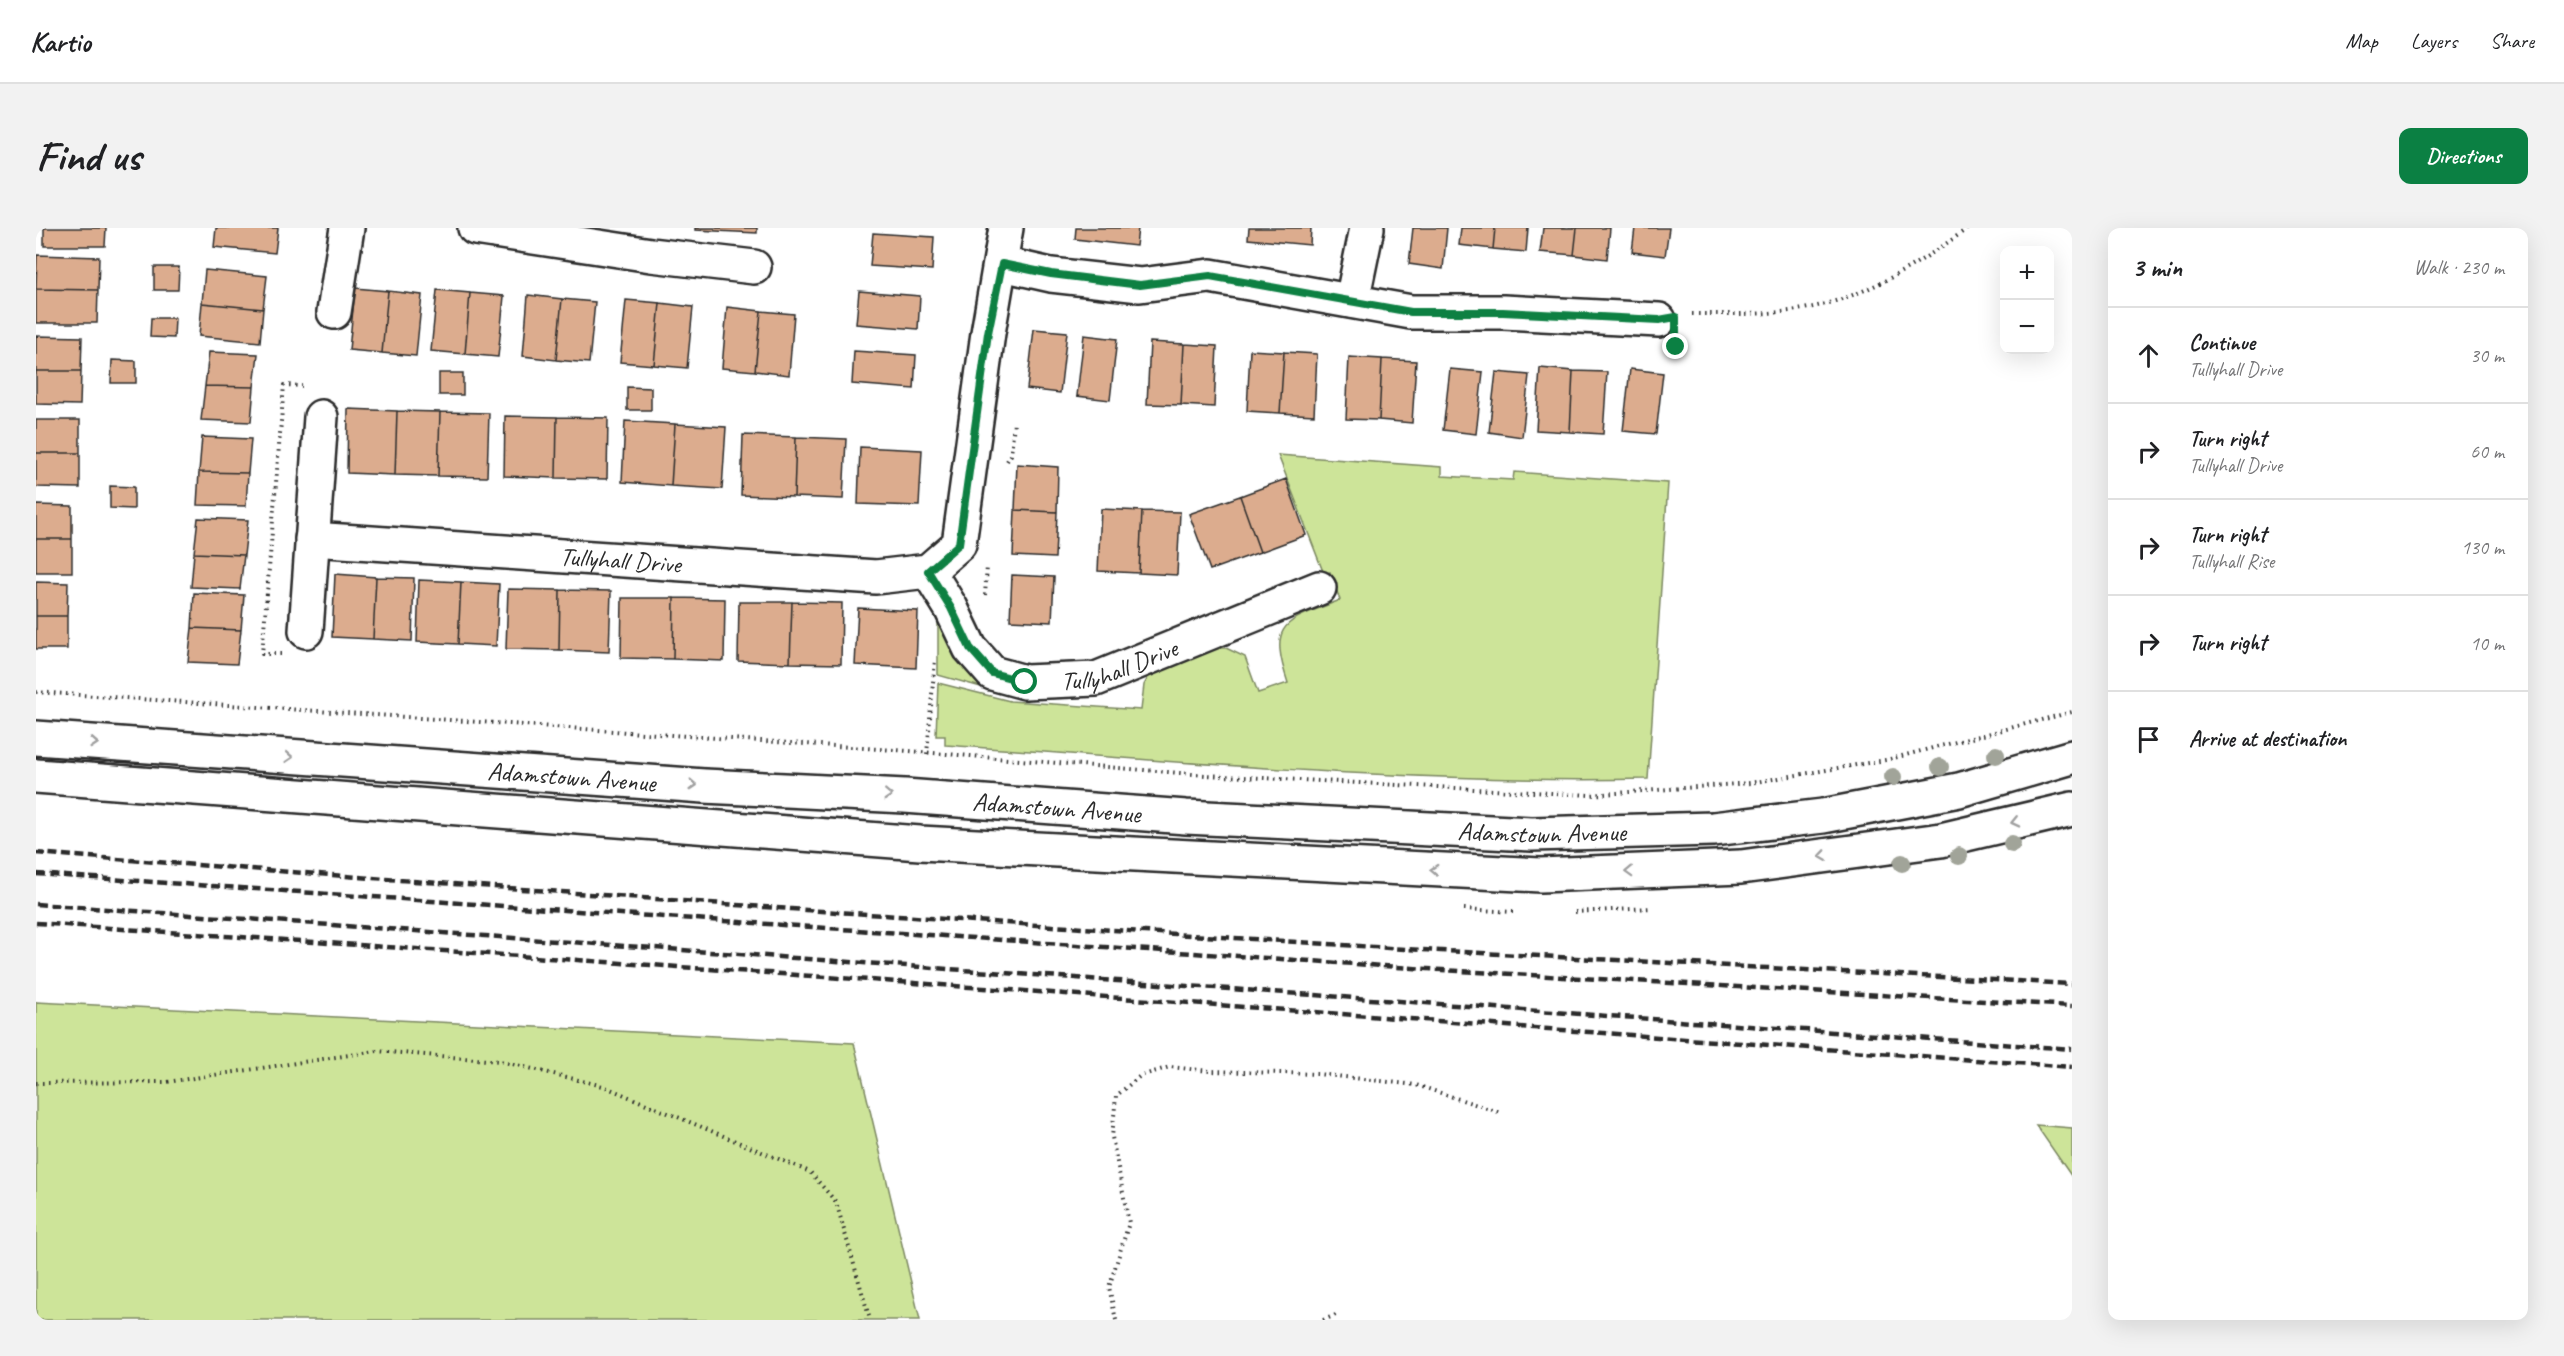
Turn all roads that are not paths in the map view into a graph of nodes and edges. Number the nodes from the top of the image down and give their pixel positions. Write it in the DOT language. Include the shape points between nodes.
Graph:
graph roads {
  1 [pos="347,228"];
  2 [pos="475,228"];
  3 [pos="1006,228"];
  4 [pos="1367,228"];
  5 [pos="653,242"];
  6 [pos="1002,264"];
  7 [pos="754,267"];
  8 [pos="1352,301"];
  9 [pos="334,312"];
  10 [pos="1659,320"];
  11 [pos="321,417"];
  12 [pos="312,539"];
  13 [pos="928,571"];
  14 [pos="1319,588"];
  15 [pos="306,631"];
  16 [pos="36,738"];
  17 [pos="2072,757"];
  18 [pos="36,776"];
  19 [pos="2072,809"];
  1 -- 9 [label="street"];
  2 -- 5 [label="street"];
  3 -- 6 [label="street"];
  4 -- 8 [label="street"];
  5 -- 7 [label="street"];
  6 -- 8 [label="street" via="1140,285 1210,276"];
  6 -- 13 [label="street" via="988,333 959,544"];
  8 -- 10 [label="street" via="1411,312"];
  11 -- 12 [label="street"];
  12 -- 13 [label="street, Tullyhall Drive" via="876,577"];
  12 -- 15 [label="street"];
  13 -- 14 [label="street, Tullyhall Drive" via="970,648 992,673 1025,682 1096,679"];
  16 -- 17 [label="street, Adamstown Avenue, one-way" via="1186,817 1533,834 1713,829 1823,816 1959,790"];
  19 -- 18 [label="street, Adamstown Avenue, one-way" via="1941,840 1741,867 1540,875 920,843"];
}
